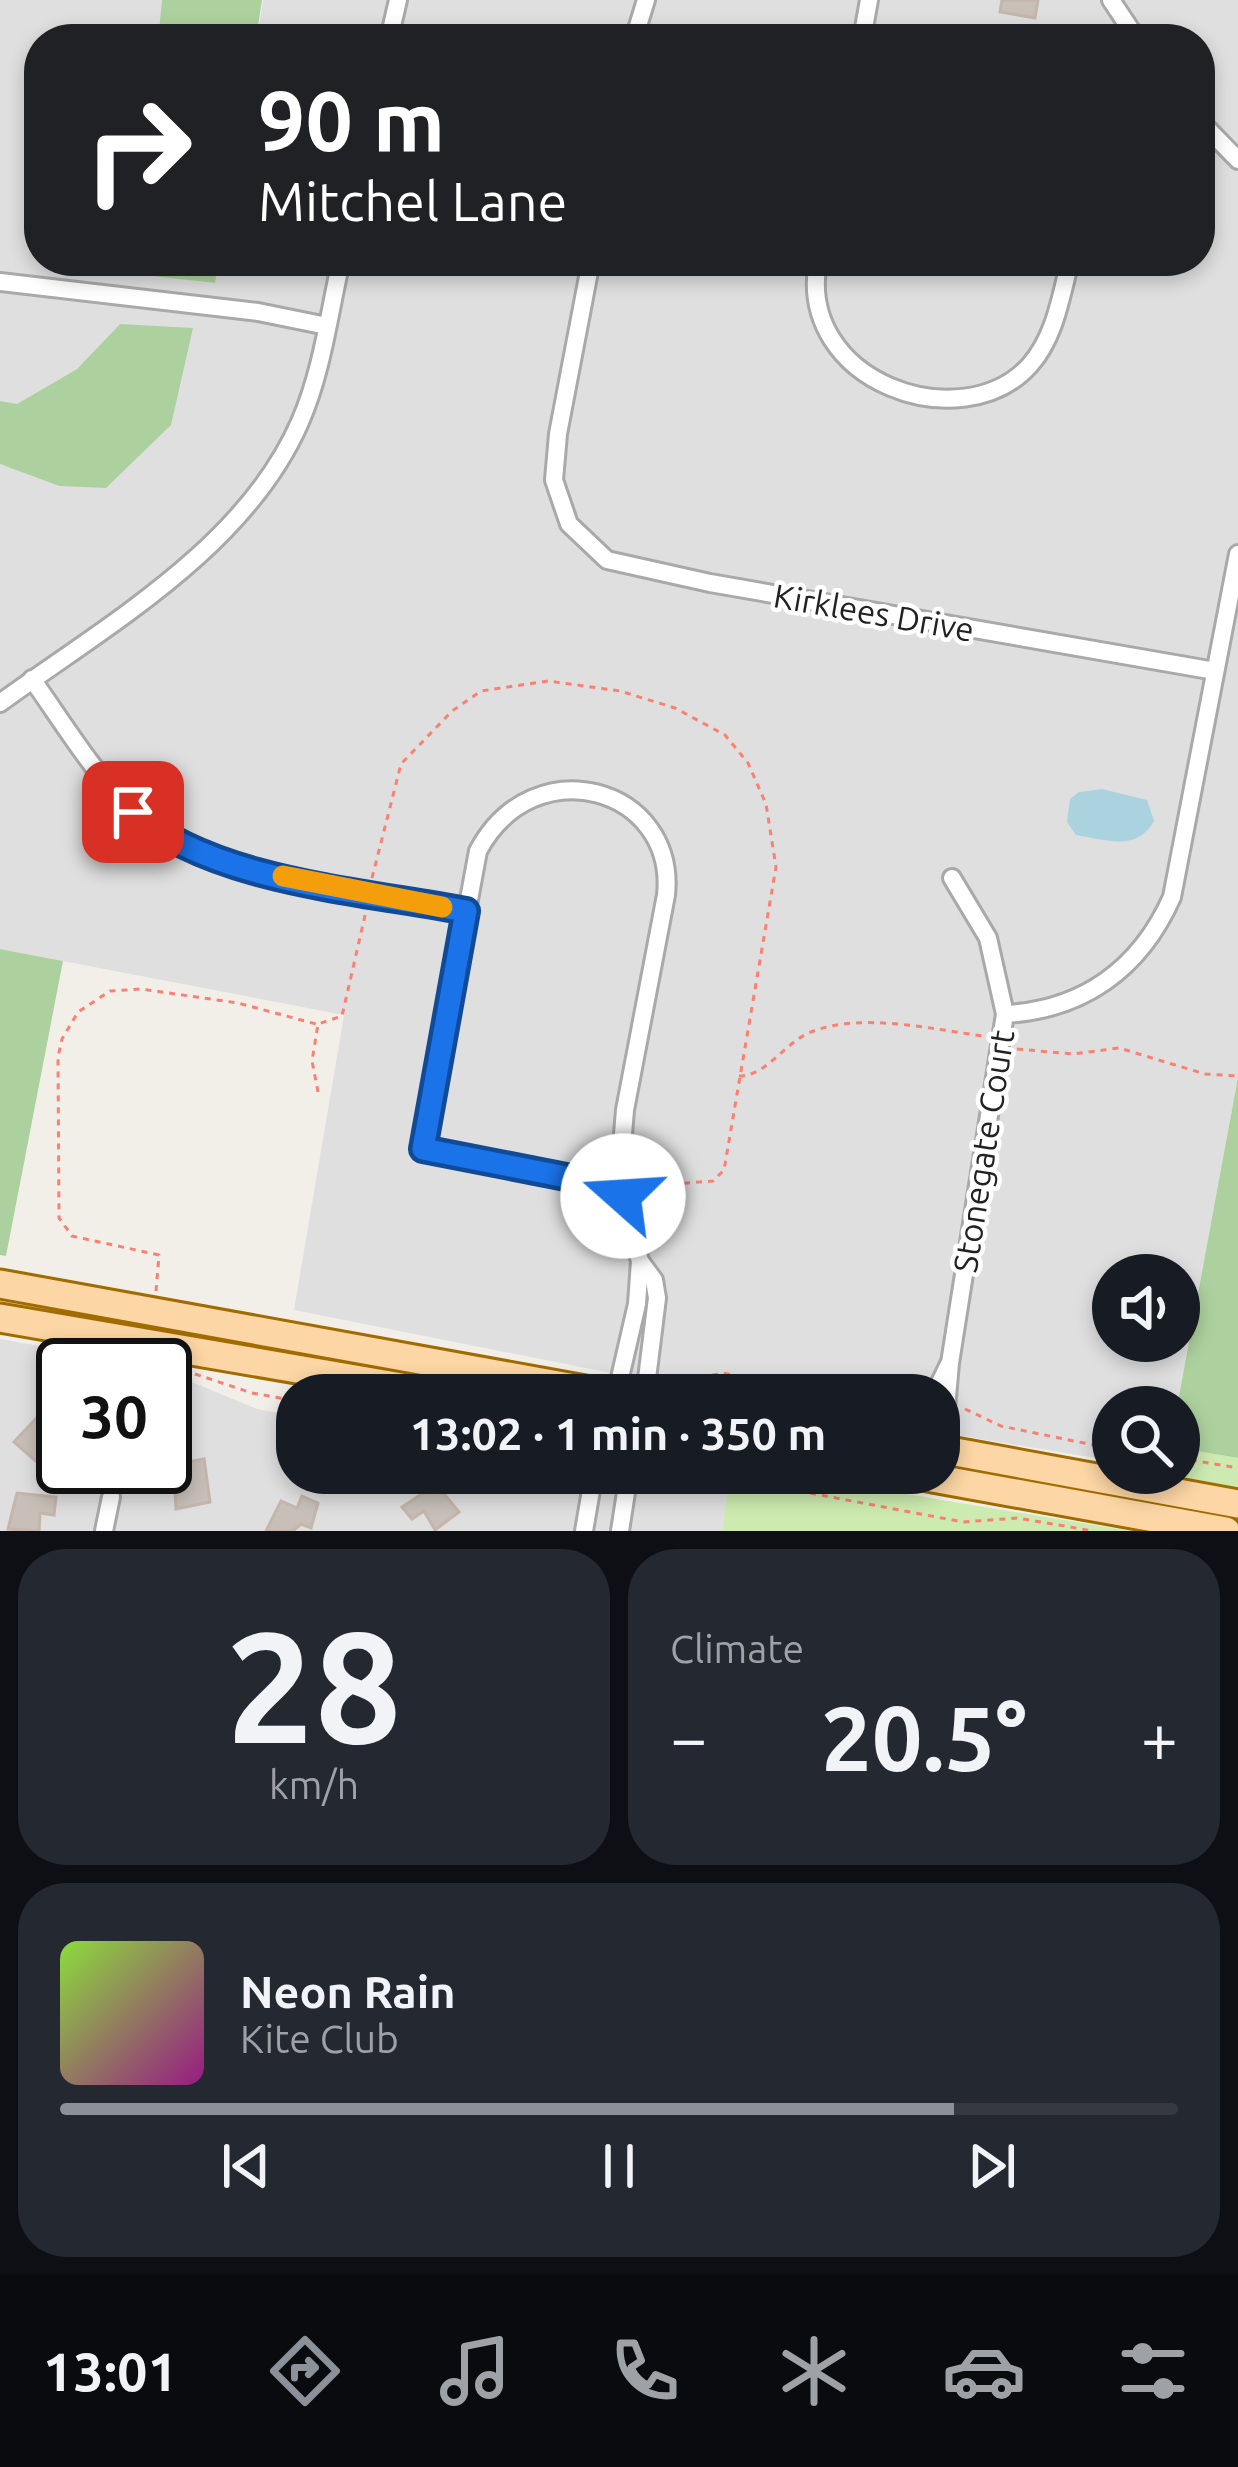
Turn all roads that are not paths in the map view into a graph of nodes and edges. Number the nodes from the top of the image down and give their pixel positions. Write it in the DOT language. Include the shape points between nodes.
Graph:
graph roads {
  1 [pos="1215,136"];
  2 [pos="1238,160"];
  3 [pos="338,276"];
  4 [pos="588,276"];
  5 [pos="817,276"];
  6 [pos="1066,276"];
  7 [pos="0,282"];
  8 [pos="327,326"];
  9 [pos="1238,554"];
  10 [pos="1215,671"];
  11 [pos="32,680"];
  12 [pos="0,703"];
  13 [pos="952,878"];
  14 [pos="466,911"];
  15 [pos="1005,1014"];
  16 [pos="622,1188"];
  17 [pos="640,1261"];
  18 [pos="0,1284"];
  19 [pos="0,1318"];
  20 [pos="950,1363"];
  21 [pos="326,1374"];
  22 [pos="499,1374"];
  23 [pos="620,1374"];
  24 [pos="652,1374"];
  25 [pos="944,1374"];
  26 [pos="949,1374"];
  27 [pos="960,1453"];
  28 [pos="960,1482"];
  29 [pos="590,1494"];
  30 [pos="626,1494"];
  31 [pos="111,1497"];
  32 [pos="1238,1504"];
  33 [pos="104,1531"];
  34 [pos="584,1531"];
  35 [pos="620,1531"];
  36 [pos="1226,1531"];
  1 -- 2 [label="street"];
  3 -- 8 [label="street"];
  4 -- 10 [label="street, Kirklees Drive" via="554,480 590,548 629,568"];
  5 -- 6 [label="street" via="833,345 848,363 873,380 920,393 974,395 1028,367 1054,323"];
  7 -- 8 [label="street"];
  8 -- 11 [label="street" via="301,421 245,512"];
  9 -- 10 [label="street"];
  10 -- 15 [label="street" via="1172,897 1156,928 1100,987 1060,1006"];
  11 -- 12 [label="street"];
  11 -- 14 [label="street" via="118,796 167,839 211,860"];
  13 -- 15 [label="street, Stonegate Court" via="988,938"];
  14 -- 16 [label="street" via="423,1149"];
  14 -- 16 [label="street" via="478,851 500,816 534,795 590,791 635,815 662,855 667,881 625,1110"];
  15 -- 20 [label="street, Stonegate Court"];
  16 -- 17 [label="street"];
  17 -- 23 [label="street"];
  17 -- 24 [label="street" via="657,1298"];
  18 -- 22 [label="main road"];
  19 -- 21 [label="main road"];
  20 -- 25 [label="street, Stonegate Court"];
  20 -- 26 [label="street, Stonegate Court"];
  27 -- 32 [label="main road"];
  28 -- 36 [label="main road"];
  29 -- 34 [label="street"];
  30 -- 35 [label="street"];
  31 -- 33 [label="street"];
}
